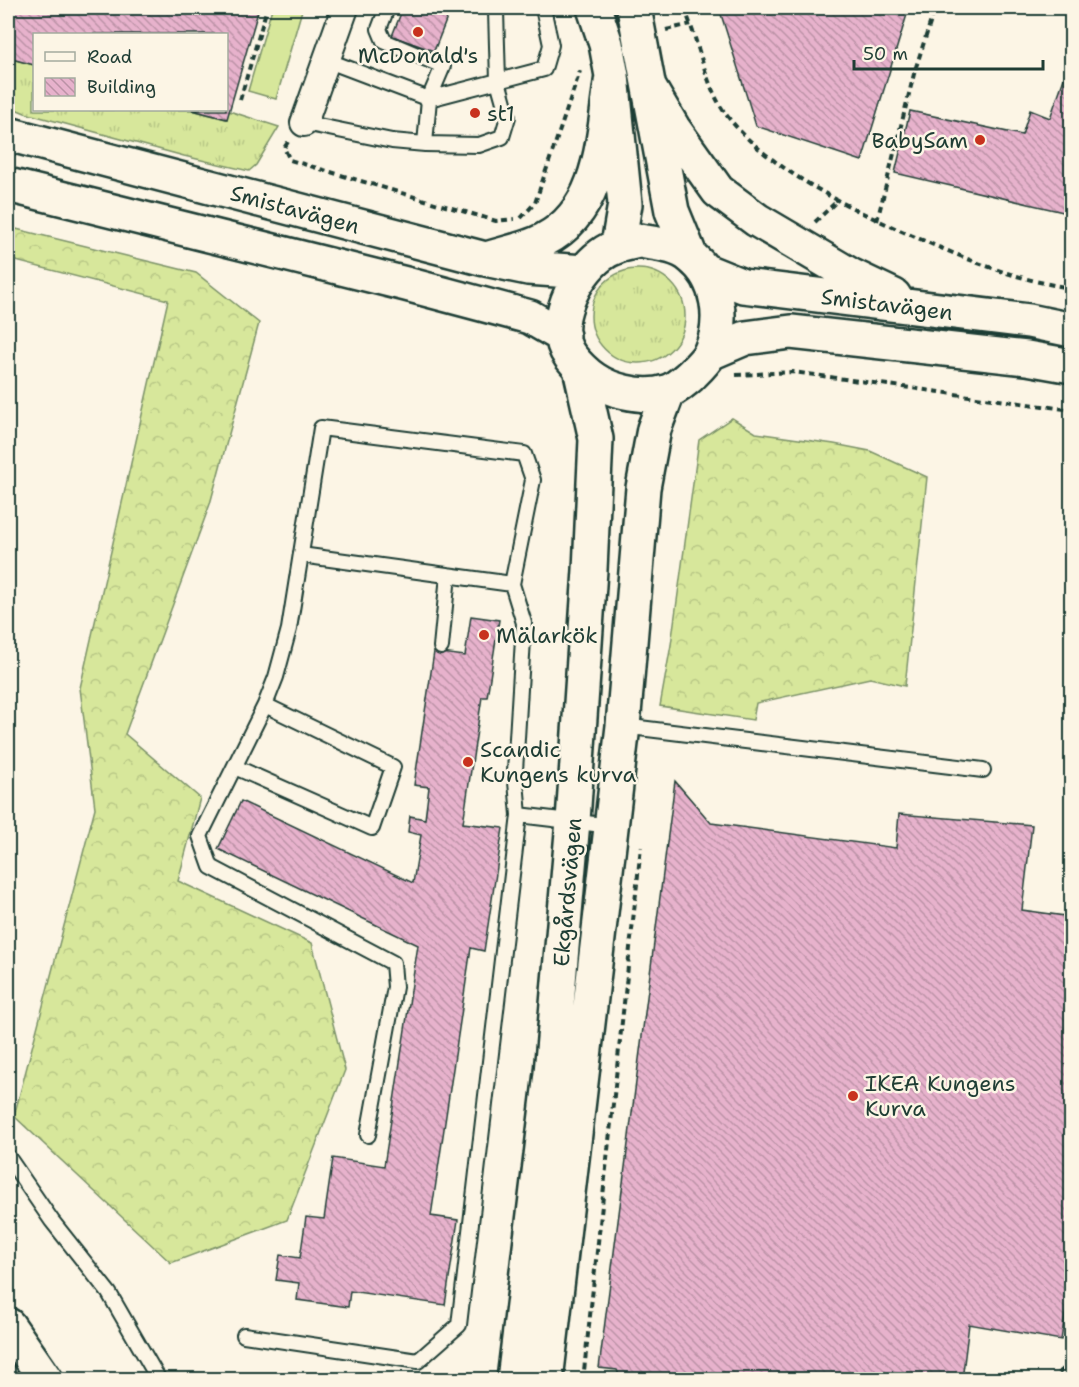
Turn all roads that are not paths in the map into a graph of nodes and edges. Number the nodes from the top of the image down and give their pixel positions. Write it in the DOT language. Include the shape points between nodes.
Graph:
graph roads {
  1 [pos="345,8"];
  2 [pos="387,8"];
  3 [pos="543,8"];
  4 [pos="594,8"];
  5 [pos="634,8"];
  6 [pos="496,11"];
  7 [pos="326,60"];
  8 [pos="612,76"];
  9 [pos="498,81"];
  10 [pos="650,89"];
  11 [pos="429,99"];
  12 [pos="304,123"];
  13 [pos="8,134"];
  14 [pos="425,144"];
  15 [pos="8,185"];
  16 [pos="618,245"];
  17 [pos="485,259"];
  18 [pos="698,263"];
  19 [pos="584,272"];
  20 [pos="917,308"];
  21 [pos="1071,330"];
  22 [pos="563,336"];
  23 [pos="710,353"];
  24 [pos="1071,366"];
  25 [pos="580,368"];
  26 [pos="668,392"];
  27 [pos="301,555"];
  28 [pos="448,575"];
  29 [pos="512,584"];
  30 [pos="441,647"];
  31 [pos="265,705"];
  32 [pos="623,726"];
  33 [pos="235,767"];
  34 [pos="983,770"];
  35 [pos="519,815"];
  36 [pos="573,821"];
  37 [pos="611,826"];
  38 [pos="368,1136"];
  39 [pos="8,1157"];
  40 [pos="8,1325"];
  41 [pos="244,1335"];
  42 [pos="46,1380"];
  43 [pos="159,1380"];
  44 [pos="514,1380"];
  45 [pos="546,1380"];
  1 -- 7 [label="street"];
  2 -- 11 [label="lane" via="379,29 384,41 443,66"];
  3 -- 9 [label="lane" via="551,45 544,69"];
  4 -- 8 [label="main road"];
  5 -- 10 [label="main road"];
  6 -- 9 [label="lane"];
  7 -- 11 [label="lane"];
  7 -- 12 [label="street"];
  8 -- 16 [label="main road" via="625,204"];
  8 -- 17 [label="main road" via="598,170 586,200 567,224 544,240"];
  9 -- 11 [label="lane"];
  9 -- 14 [label="lane" via="508,117 502,137 479,145"];
  10 -- 18 [label="main road" via="672,210"];
  10 -- 20 [label="main road" via="718,191 766,226"];
  11 -- 14 [label="lane"];
  12 -- 14 [label="lane"];
  13 -- 17 [label="main road, Smistavägen"];
  15 -- 22 [label="main road, Smistavägen" via="530,317"];
  16 -- 18 [label="main road" via="639,241 666,245"];
  16 -- 19 [label="main road"];
  17 -- 19 [label="main road, Smistavägen" via="528,268"];
  18 -- 20 [label="main road, Smistavägen" via="743,286"];
  18 -- 23 [label="main road" via="716,293 718,322"];
  19 -- 22 [label="main road" via="570,291"];
  20 -- 21 [label="main road, Smistavägen"];
  22 -- 25 [label="main road" via="567,353"];
  23 -- 24 [label="main road, Smistavägen" via="745,338 791,332"];
  23 -- 26 [label="main road" via="684,382"];
  25 -- 26 [label="main road" via="612,390 639,395"];
  25 -- 36 [label="main road, Ekgårdsvägen" via="596,439"];
  26 -- 32 [label="main road, Ekgårdsvägen" via="654,429 643,488"];
  27 -- 28 [label="lane"];
  27 -- 29 [label="lane" via="321,428 524,454 533,480"];
  27 -- 31 [label="lane" via="289,629"];
  28 -- 29 [label="lane"];
  28 -- 30 [label="lane"];
  29 -- 35 [label="lane" via="524,623 515,771"];
  31 -- 33 [label="lane"];
  31 -- 33 [label="lane" via="393,767 372,828"];
  32 -- 34 [label="lane"];
  32 -- 37 [label="main road, Ekgårdsvägen"];
  33 -- 38 [label="lane" via="200,836 211,867 393,963 395,987"];
  35 -- 36 [label="lane"];
  35 -- 41 [label="lane" via="459,1325 418,1361"];
  36 -- 37 [label="lane"];
  36 -- 44 [label="main road, Ekgårdsvägen" via="550,1073"];
  37 -- 45 [label="main road, Ekgårdsvägen"];
  39 -- 43 [label="lane" via="109,1293"];
  40 -- 42 [label="main road"];
}
